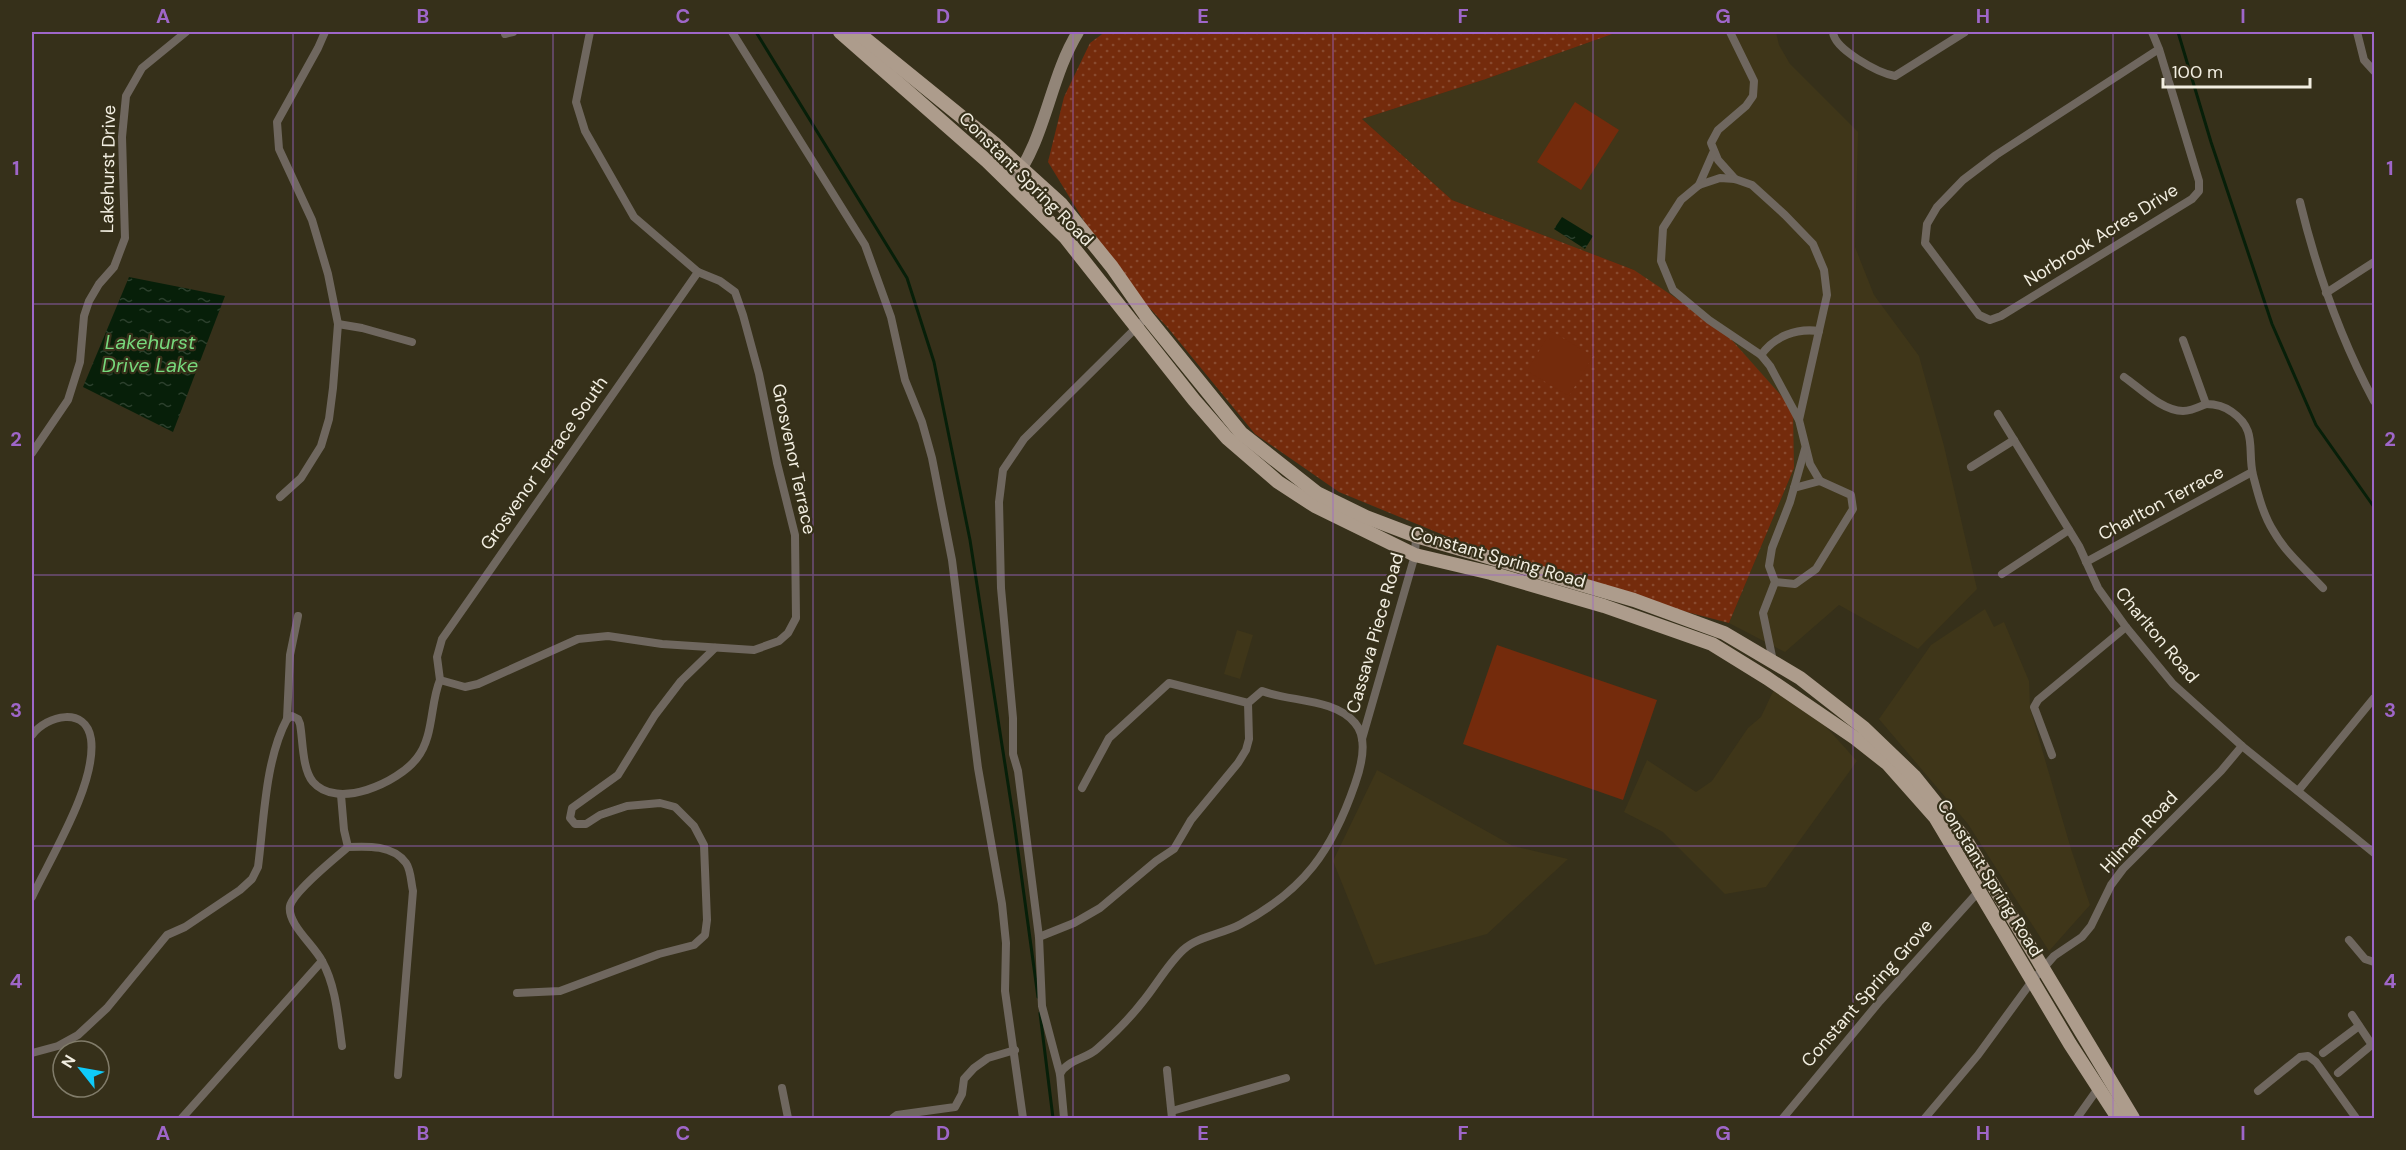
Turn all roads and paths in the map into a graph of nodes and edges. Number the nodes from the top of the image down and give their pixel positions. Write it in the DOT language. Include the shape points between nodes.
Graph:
graph roads {
  1 [pos="186,32"];
  2 [pos="325,32"];
  3 [pos="590,32"];
  4 [pos="732,32"];
  5 [pos="840,32"];
  6 [pos="857,32"];
  7 [pos="1078,32"];
  8 [pos="1730,32"];
  9 [pos="1833,32"];
  10 [pos="1965,32"];
  11 [pos="2152,32"];
  12 [pos="2357,32"];
  13 [pos="2159,50"];
  14 [pos="2374,70"];
  15 [pos="1713,153"];
  16 [pos="1023,169"];
  17 [pos="1735,179"];
  18 [pos="1011,184"];
  19 [pos="1699,185"];
  20 [pos="2300,202"];
  21 [pos="2374,262"];
  22 [pos="698,272"];
  23 [pos="2326,293"];
  24 [pos="1142,322"];
  25 [pos="338,324"];
  26 [pos="1819,332"];
  27 [pos="2183,340"];
  28 [pos="412,342"];
  29 [pos="1761,356"];
  30 [pos="2124,376"];
  31 [pos="2374,401"];
  32 [pos="2206,404"];
  33 [pos="1998,414"];
  34 [pos="1799,420"];
  35 [pos="2014,440"];
  36 [pos="1805,449"];
  37 [pos="32,453"];
  38 [pos="1971,467"];
  39 [pos="2252,472"];
  40 [pos="1820,481"];
  41 [pos="1794,488"];
  42 [pos="280,497"];
  43 [pos="2069,530"];
  44 [pos="1416,536"];
  45 [pos="1415,555"];
  46 [pos="2086,562"];
  47 [pos="2002,574"];
  48 [pos="1775,582"];
  49 [pos="2323,588"];
  50 [pos="298,616"];
  51 [pos="2126,627"];
  52 [pos="714,648"];
  53 [pos="1773,661"];
  54 [pos="440,680"];
  55 [pos="2374,698"];
  56 [pos="1248,703"];
  57 [pos="287,719"];
  58 [pos="32,735"];
  59 [pos="1362,740"];
  60 [pos="2242,746"];
  61 [pos="2052,755"];
  62 [pos="1082,788"];
  63 [pos="2298,791"];
  64 [pos="341,795"];
  65 [pos="2374,838"];
  66 [pos="348,847"];
  67 [pos="2371,851"];
  68 [pos="1978,891"];
  69 [pos="32,897"];
  70 [pos="1039,937"];
  71 [pos="2349,940"];
  72 [pos="322,961"];
  73 [pos="2374,962"];
  74 [pos="2042,969"];
  75 [pos="2032,981"];
  76 [pos="517,993"];
  77 [pos="2352,1015"];
  78 [pos="2359,1026"];
  79 [pos="2373,1044"];
  80 [pos="342,1046"];
  81 [pos="1015,1050"];
  82 [pos="32,1053"];
  83 [pos="2323,1053"];
  84 [pos="1167,1070"];
  85 [pos="2338,1072"];
  86 [pos="1060,1074"];
  87 [pos="398,1075"];
  88 [pos="1286,1078"];
  89 [pos="2099,1087"];
  90 [pos="782,1088"];
  91 [pos="2258,1091"];
  92 [pos="1172,1115"];
  93 [pos="182,1119"];
  94 [pos="788,1119"];
  95 [pos="893,1119"];
  96 [pos="1023,1119"];
  97 [pos="1064,1119"];
  98 [pos="1783,1119"];
  99 [pos="1925,1119"];
  100 [pos="2077,1119"];
  101 [pos="2118,1119"];
  102 [pos="2133,1119"];
  103 [pos="2356,1119"];
  1 -- 37 [label="street, Lakehurst Drive" via="142,68 126,96 122,137 125,238 114,267 99,284 84,315 80,362 68,400"];
  2 -- 25 [label="street" via="277,122 279,149 312,220"];
  3 -- 22 [label="street, Grosvenor Terrace" via="576,102 585,131 634,217"];
  4 -- 81 [label="street" via="865,245 891,317 905,380 922,422 952,560 978,768 1002,904 1005,991"];
  5 -- 18 [label="main road, Constant Spring Road"];
  6 -- 16 [label="main road, Constant Spring Road"];
  7 -- 16 [label="main road" via="1061,64"];
  8 -- 15 [label="street" via="1754,81 1753,96 1712,137"];
  9 -- 10 [label="street" via="1845,49 1876,70 1895,76"];
  11 -- 13 [label="street"];
  12 -- 14 [label="street" via="2364,60"];
  13 -- 13 [label="street, Norbrook Acres Drive" via="2199,191 2192,199 2001,316 1990,320 1979,315 1925,243 1927,224 1937,207 1963,180 1996,155"];
  15 -- 17 [label="street"];
  15 -- 19 [label="street"];
  16 -- 18 [label="main road"];
  16 -- 24 [label="main road, Constant Spring Road" via="1061,204 1112,267"];
  17 -- 19 [label="street" via="1720,178"];
  17 -- 26 [label="street" via="1752,185 1813,244 1824,270 1827,295"];
  18 -- 24 [label="main road, Constant Spring Road"];
  19 -- 29 [label="street" via="1681,200 1663,228 1661,261 1673,290"];
  20 -- 23 [label="street"];
  21 -- 23 [label="street"];
  22 -- 52 [label="street, Grosvenor Terrace" via="735,292 759,374 795,535 796,618 788,633 779,641 754,650"];
  22 -- 54 [label="street, Grosvenor Terrace South" via="442,639 437,657"];
  23 -- 31 [label="street"];
  24 -- 44 [label="main road, Constant Spring Road" via="1241,433 1317,493"];
  24 -- 45 [label="main road, Constant Spring Road" via="1194,400 1227,438 1278,482 1315,506"];
  24 -- 70 [label="street" via="1024,439 1003,470 1000,564 1013,754"];
  25 -- 28 [label="street"];
  25 -- 42 [label="street" via="329,419 321,446 301,478"];
  26 -- 29 [label="street" via="1798,330 1768,345"];
  26 -- 34 [label="street"];
  27 -- 32 [label="street"];
  29 -- 34 [label="street"];
  30 -- 32 [label="street" via="2174,410"];
  32 -- 39 [label="street" via="2227,408 2245,423"];
  33 -- 35 [label="street, Charlton Road"];
  34 -- 36 [label="street"];
  35 -- 38 [label="street"];
  35 -- 43 [label="street, Charlton Road"];
  36 -- 40 [label="street"];
  36 -- 41 [label="street"];
  39 -- 46 [label="street, Charlton Terrace"];
  39 -- 49 [label="street" via="2274,532"];
  40 -- 41 [label="street"];
  40 -- 48 [label="street" via="1851,495 1853,509 1816,569 1795,584"];
  41 -- 48 [label="street" via="1772,548 1769,566"];
  43 -- 46 [label="street, Charlton Road"];
  43 -- 47 [label="street"];
  44 -- 45 [label="street, Cassava Piece Road"];
  44 -- 53 [label="main road, Constant Spring Road" via="1634,600 1724,633"];
  45 -- 59 [label="street, Cassava Piece Road"];
  45 -- 68 [label="main road, Constant Spring Road" via="1604,606 1712,645 1745,663 1888,764 1935,817"];
  46 -- 51 [label="street, Charlton Road" via="2098,588"];
  48 -- 53 [label="street" via="1763,613"];
  50 -- 57 [label="street" via="290,655"];
  51 -- 60 [label="street, Charlton Road" via="2173,684"];
  51 -- 61 [label="street" via="2038,700 2034,707"];
  52 -- 54 [label="street, Grosvenor Terrace" via="608,636 578,639 478,684 465,687"];
  52 -- 76 [label="street" via="668,698 618,775 572,808 570,818 575,824 586,824 627,806 660,802 675,807 694,826 704,845 705,935 694,945 560,991"];
  53 -- 74 [label="main road, Constant Spring Road" via="1864,728 1914,776 1967,842"];
  54 -- 64 [label="street, Grosvenor Terrace South" via="434,694 433,719 418,757 399,775 376,787"];
  55 -- 63 [label="street"];
  56 -- 59 [label="street, Cassava Piece Road" via="1262,691 1318,703 1356,723"];
  56 -- 62 [label="street" via="1169,683 1109,738"];
  56 -- 70 [label="street" via="1246,750 1191,819 1174,849 1100,908"];
  57 -- 64 [label="street" via="292,716 300,724 311,780 321,790"];
  57 -- 82 [label="street" via="272,764 258,867 252,879 186,927 167,934 107,1008 78,1035"];
  58 -- 69 [label="street" via="52,718 71,717 85,724 91,737 92,756 85,788"];
  59 -- 86 [label="street, Cassava Piece Road" via="1360,767 1342,821 1325,852 1301,881 1240,925 1184,949 1142,1003 1095,1051 1063,1068"];
  60 -- 63 [label="street, Charlton Road"];
  60 -- 74 [label="street, Hilman Road" via="2123,869 2082,937"];
  63 -- 67 [label="street, Charlton Road"];
  64 -- 66 [label="street"];
  65 -- 67 [label="street"];
  66 -- 72 [label="street" via="306,884 290,904 290,918"];
  66 -- 87 [label="street" via="390,850 407,864 413,891"];
  68 -- 75 [label="main road, Constant Spring Road"];
  68 -- 98 [label="street, Constant Spring Grove"];
  70 -- 86 [label="street" via="1042,1006"];
  71 -- 73 [label="street" via="2366,959"];
  72 -- 80 [label="street" via="336,1003"];
  72 -- 93 [label="street"];
  74 -- 75 [label="street, Hilman Road"];
  74 -- 102 [label="main road, Constant Spring Road"];
  75 -- 89 [label="main road, Constant Spring Road"];
  75 -- 99 [label="street, Hilman Road"];
  77 -- 78 [label="street"];
  78 -- 79 [label="street"];
  78 -- 83 [label="street"];
  79 -- 85 [label="street"];
  81 -- 95 [label="street" via="988,1058 974,1068 964,1079 955,1107 897,1115"];
  81 -- 96 [label="street"];
  84 -- 92 [label="street"];
  86 -- 97 [label="street"];
  88 -- 92 [label="street"];
  89 -- 100 [label="street"];
  89 -- 101 [label="main road, Constant Spring Road"];
  90 -- 94 [label="street"];
  91 -- 103 [label="street" via="2300,1057 2308,1056"];
}
